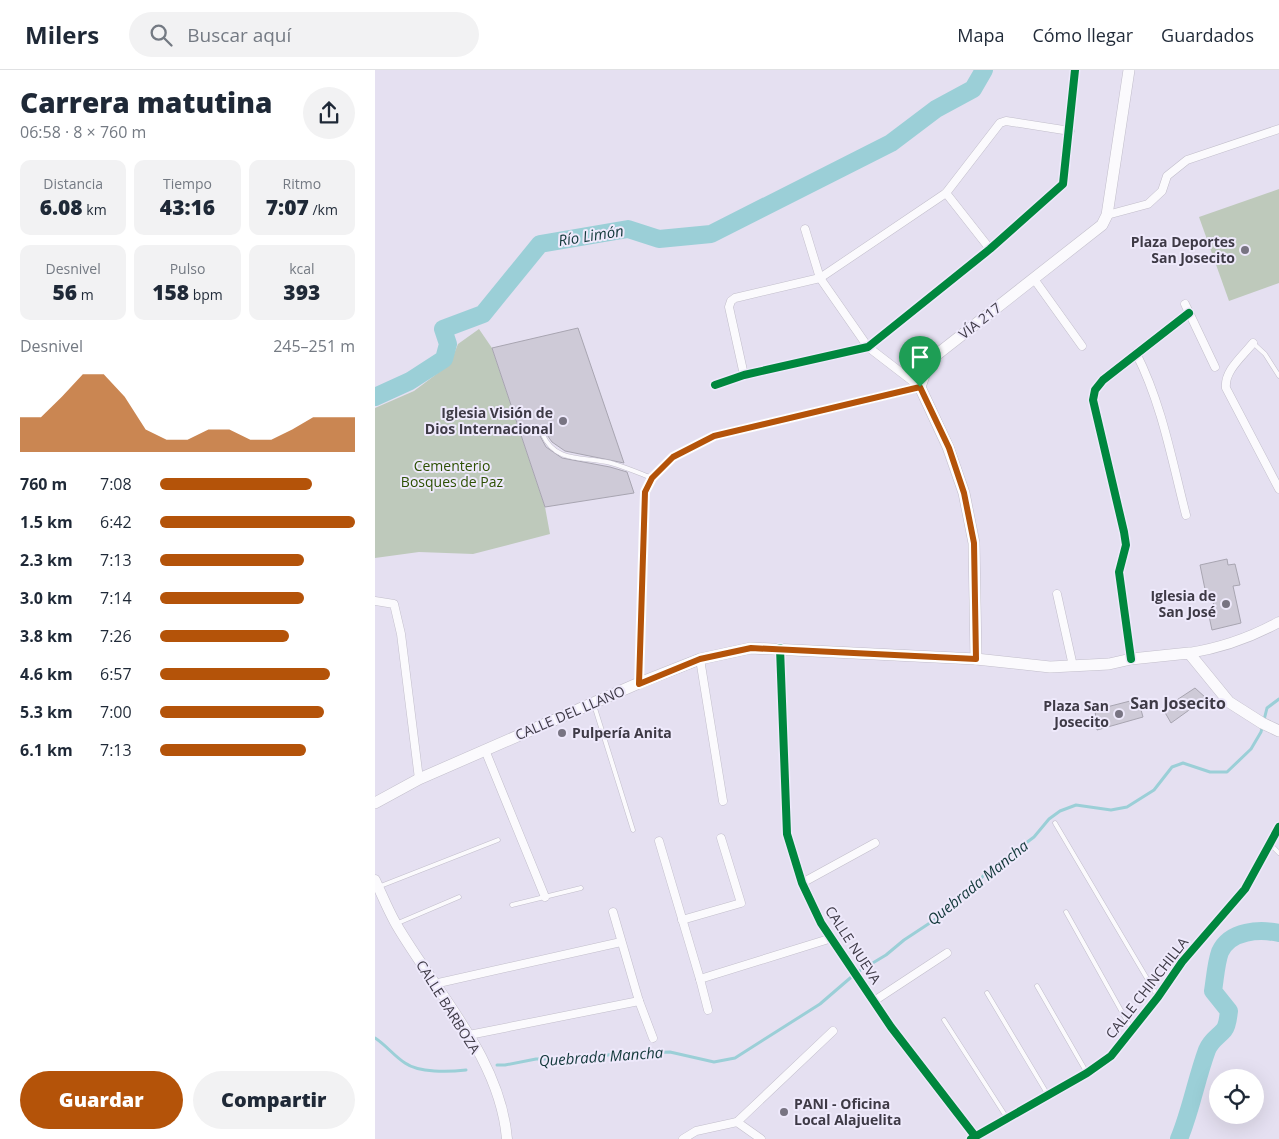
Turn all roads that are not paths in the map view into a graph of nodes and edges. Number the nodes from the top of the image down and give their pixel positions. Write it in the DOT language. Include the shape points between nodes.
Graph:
graph roads {
  1 [pos="1075,70"];
  2 [pos="1129,70"];
  3 [pos="1279,129"];
  4 [pos="1070,130"];
  5 [pos="946,193"];
  6 [pos="1107,215"];
  7 [pos="805,229"];
  8 [pos="990,248"];
  9 [pos="820,278"];
  10 [pos="1034,279"];
  11 [pos="1185,304"];
  12 [pos="1189,313"];
  13 [pos="1253,343"];
  14 [pos="1082,346"];
  15 [pos="868,347"];
  16 [pos="1136,354"];
  17 [pos="1215,367"];
  18 [pos="744,375"];
  19 [pos="1279,376"];
  20 [pos="715,385"];
  21 [pos="920,387"];
  22 [pos="543,436"];
  23 [pos="652,478"];
  24 [pos="1279,489"];
  25 [pos="1186,516"];
  26 [pos="1057,594"];
  27 [pos="375,600"];
  28 [pos="1279,622"];
  29 [pos="780,648"];
  30 [pos="1189,653"];
  31 [pos="700,659"];
  32 [pos="976,659"];
  33 [pos="1131,659"];
  34 [pos="1073,666"];
  35 [pos="639,684"];
  36 [pos="593,702"];
  37 [pos="1279,731"];
  38 [pos="485,750"];
  39 [pos="419,779"];
  40 [pos="723,801"];
  41 [pos="375,803"];
  42 [pos="1055,823"];
  43 [pos="1279,827"];
  44 [pos="633,830"];
  45 [pos="721,838"];
  46 [pos="498,840"];
  47 [pos="659,841"];
  48 [pos="875,843"];
  49 [pos="1270,844"];
  50 [pos="1279,853"];
  51 [pos="377,883"];
  52 [pos="802,883"];
  53 [pos="581,888"];
  54 [pos="459,897"];
  55 [pos="545,897"];
  56 [pos="512,905"];
  57 [pos="613,912"];
  58 [pos="1066,912"];
  59 [pos="682,920"];
  60 [pos="396,924"];
  61 [pos="832,938"];
  62 [pos="621,942"];
  63 [pos="947,953"];
  64 [pos="699,979"];
  65 [pos="435,984"];
  66 [pos="1037,986"];
  67 [pos="987,993"];
  68 [pos="1158,997"];
  69 [pos="639,1001"];
  70 [pos="874,1001"];
  71 [pos="708,1010"];
  72 [pos="944,1020"];
  73 [pos="1133,1030"];
  74 [pos="833,1031"];
  75 [pos="469,1035"];
  76 [pos="653,1038"];
  77 [pos="1087,1074"];
  78 [pos="1048,1095"];
  79 [pos="1007,1118"];
  80 [pos="737,1122"];
  81 [pos="973,1137"];
  82 [pos="507,1139"];
  83 [pos="683,1139"];
  84 [pos="761,1139"];
  1 -- 4 [label="street"];
  2 -- 6 [label="main road"];
  3 -- 6 [label="street" via="1187,160 1167,176 1161,191 1148,204"];
  4 -- 5 [label="street" via="1001,122"];
  4 -- 8 [label="street" via="1063,184"];
  5 -- 8 [label="street"];
  5 -- 9 [label="street"];
  6 -- 10 [label="main road, VÍA 217" via="1102,226"];
  7 -- 9 [label="street"];
  8 -- 15 [label="street"];
  9 -- 15 [label="street"];
  9 -- 18 [label="street" via="735,298 731,302 729,307"];
  10 -- 14 [label="street"];
  10 -- 21 [label="main road, VÍA 217" via="935,356"];
  11 -- 12 [label="street"];
  12 -- 16 [label="street"];
  12 -- 17 [label="street"];
  13 -- 19 [label="lane" via="1265,354"];
  13 -- 24 [label="street" via="1231,370 1225,388"];
  15 -- 18 [label="street"];
  15 -- 21 [label="street"];
  16 -- 25 [label="street" via="1158,405"];
  16 -- 33 [label="street" via="1103,380 1095,390 1093,400 1126,545 1119,572"];
  18 -- 20 [label="street"];
  21 -- 23 [label="street" via="714,436 673,457"];
  21 -- 32 [label="main road" via="949,448 966,501 974,543"];
  22 -- 23 [label="lane" via="547,445 559,454 611,463"];
  23 -- 35 [label="street" via="645,492"];
  26 -- 34 [label="street"];
  27 -- 39 [label="street" via="395,604"];
  28 -- 30 [label="street" via="1215,649"];
  29 -- 31 [label="main road, CALLE DEL LLANO" via="751,648"];
  29 -- 32 [label="main road, CALLE DEL LLANO"];
  29 -- 52 [label="street, CALLE NUEVA" via="787,834"];
  30 -- 33 [label="main road, CALLE DEL LLANO"];
  30 -- 37 [label="main road" via="1229,702"];
  31 -- 35 [label="main road, CALLE DEL LLANO"];
  31 -- 40 [label="street"];
  32 -- 34 [label="main road, CALLE DEL LLANO" via="1050,667"];
  33 -- 34 [label="main road, CALLE DEL LLANO"];
  35 -- 36 [label="main road, CALLE DEL LLANO"];
  36 -- 38 [label="main road, CALLE DEL LLANO"];
  36 -- 44 [label="lane"];
  38 -- 39 [label="main road, CALLE DEL LLANO"];
  38 -- 55 [label="street"];
  39 -- 41 [label="main road, CALLE DEL LLANO"];
  42 -- 68 [label="lane"];
  43 -- 49 [label="street, CALLE CHINCHILLA"];
  45 -- 59 [label="street" via="741,903"];
  46 -- 51 [label="lane"];
  47 -- 59 [label="street"];
  48 -- 52 [label="street"];
  49 -- 50 [label="lane"];
  49 -- 68 [label="street, CALLE CHINCHILLA" via="1245,889 1182,962"];
  51 -- 60 [label="street, CALLE BARBOZA"];
  52 -- 61 [label="street, CALLE NUEVA"];
  53 -- 55 [label="lane"];
  54 -- 60 [label="lane"];
  55 -- 56 [label="lane"];
  57 -- 62 [label="street"];
  58 -- 73 [label="lane"];
  59 -- 64 [label="street"];
  60 -- 65 [label="street, CALLE BARBOZA"];
  61 -- 64 [label="street"];
  61 -- 70 [label="street, CALLE NUEVA"];
  62 -- 65 [label="street"];
  62 -- 69 [label="street"];
  63 -- 70 [label="street"];
  64 -- 71 [label="street"];
  65 -- 75 [label="street, CALLE BARBOZA"];
  66 -- 77 [label="lane"];
  67 -- 78 [label="lane"];
  68 -- 73 [label="street, CALLE CHINCHILLA"];
  69 -- 75 [label="street"];
  69 -- 76 [label="street"];
  70 -- 81 [label="street, CALLE NUEVA"];
  72 -- 79 [label="lane"];
  73 -- 77 [label="street, CALLE CHINCHILLA" via="1111,1056"];
  74 -- 80 [label="street"];
  75 -- 82 [label="street, CALLE BARBOZA" via="493,1082 505,1115"];
  77 -- 78 [label="street, CALLE CHINCHILLA"];
  78 -- 79 [label="street, CALLE CHINCHILLA"];
  79 -- 81 [label="street, CALLE CHINCHILLA"];
  80 -- 83 [label="street" via="697,1131"];
  80 -- 84 [label="street"];
}
